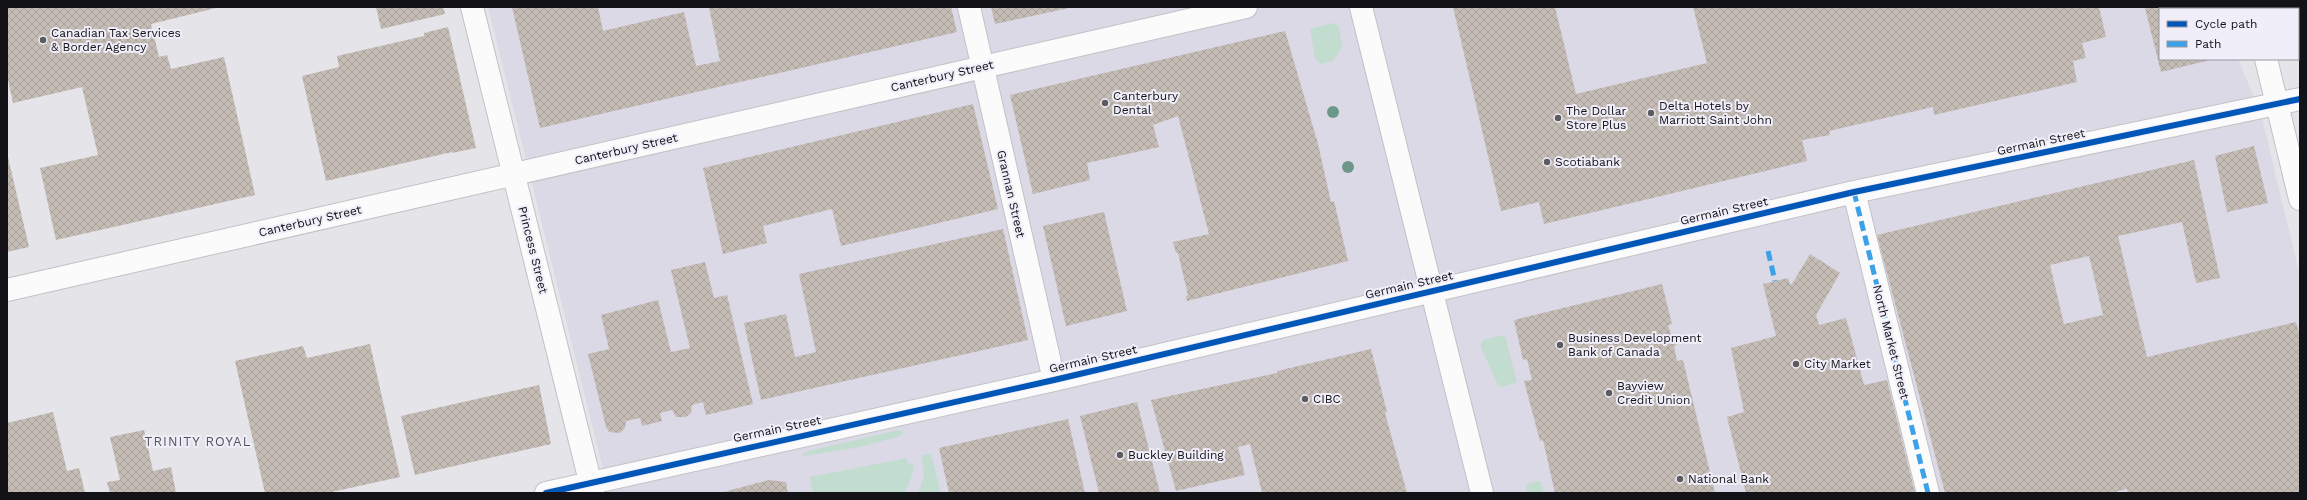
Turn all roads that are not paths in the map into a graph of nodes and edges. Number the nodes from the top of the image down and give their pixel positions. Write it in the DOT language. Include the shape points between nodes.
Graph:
graph roads {
  1 [pos="472,7"];
  2 [pos="969,7"];
  3 [pos="1246,7"];
  4 [pos="1362,7"];
  5 [pos="2266,60"];
  6 [pos="983,67"];
  7 [pos="2300,99"];
  8 [pos="2277,104"];
  9 [pos="514,174"];
  10 [pos="1854,192"];
  11 [pos="2300,199"];
  12 [pos="7,290"];
  13 [pos="1432,291"];
  14 [pos="1054,380"];
  15 [pos="592,487"];
  16 [pos="546,493"];
  17 [pos="1482,493"];
  18 [pos="1928,493"];
  1 -- 9 [label="street, Princess Street"];
  2 -- 6 [label="street, Grannan Street"];
  3 -- 6 [label="street, Canterbury Street"];
  4 -- 13 [label="street"];
  5 -- 8 [label="street"];
  6 -- 9 [label="street, Canterbury Street"];
  6 -- 14 [label="street, Grannan Street"];
  7 -- 8 [label="street, Germain Street"];
  8 -- 10 [label="street, Germain Street"];
  8 -- 11 [label="street"];
  9 -- 12 [label="street, Canterbury Street"];
  9 -- 15 [label="street, Princess Street"];
  10 -- 13 [label="street, Germain Street"];
  10 -- 18 [label="street, North Market Street"];
  13 -- 14 [label="street, Germain Street"];
  13 -- 17 [label="street"];
  14 -- 15 [label="street, Germain Street"];
  15 -- 16 [label="street, Germain Street"];
}
